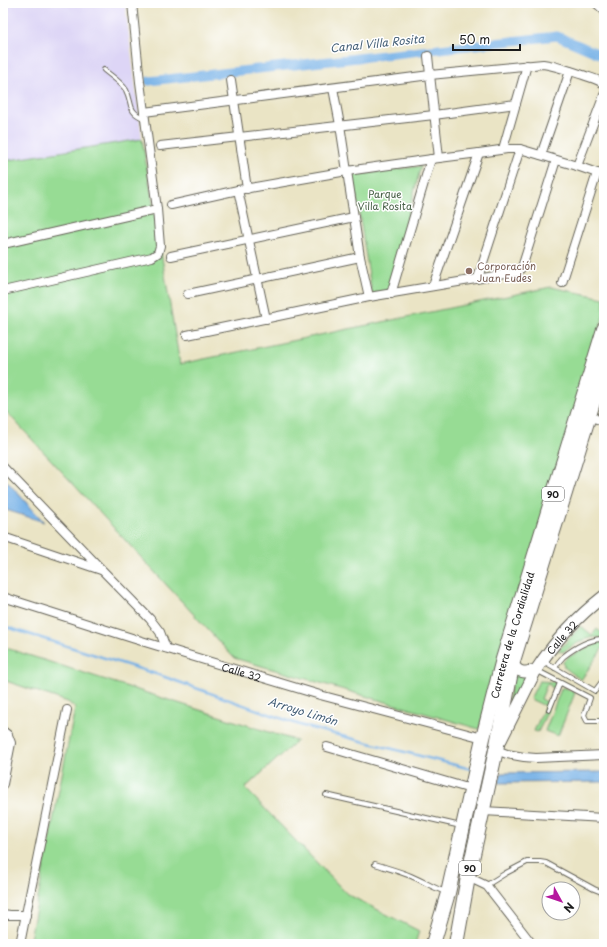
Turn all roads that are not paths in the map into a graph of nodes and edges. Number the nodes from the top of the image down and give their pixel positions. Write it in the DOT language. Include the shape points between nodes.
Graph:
graph roads {
  1 [pos="132,3"];
  2 [pos="593,3"];
  3 [pos="604,13"];
  4 [pos="428,56"];
  5 [pos="526,65"];
  6 [pos="104,70"];
  7 [pos="570,71"];
  8 [pos="430,75"];
  9 [pos="231,80"];
  10 [pos="604,84"];
  11 [pos="333,88"];
  12 [pos="604,95"];
  13 [pos="234,100"];
  14 [pos="516,104"];
  15 [pos="144,115"];
  16 [pos="434,115"];
  17 [pos="340,125"];
  18 [pos="239,137"];
  19 [pos="160,146"];
  20 [pos="503,149"];
  21 [pos="520,149"];
  22 [pos="479,153"];
  23 [pos="541,155"];
  24 [pos="435,158"];
  25 [pos="556,160"];
  26 [pos="577,166"];
  27 [pos="347,171"];
  28 [pos="600,173"];
  29 [pos="243,189"];
  30 [pos="171,205"];
  31 [pos="156,209"];
  32 [pos="354,218"];
  33 [pos="249,240"];
  34 [pos="3,244"];
  35 [pos="171,256"];
  36 [pos="360,257"];
  37 [pos="478,278"];
  38 [pos="258,279"];
  39 [pos="562,283"];
  40 [pos="434,286"];
  41 [pos="3,291"];
  42 [pos="188,294"];
  43 [pos="391,294"];
  44 [pos="369,297"];
  45 [pos="266,319"];
  46 [pos="604,329"];
  47 [pos="187,335"];
  48 [pos="604,370"];
  49 [pos="589,417"];
  50 [pos="604,421"];
  51 [pos="3,467"];
  52 [pos="3,537"];
  53 [pos="103,571"];
  54 [pos="604,596"];
  55 [pos="3,597"];
  56 [pos="604,642"];
  57 [pos="166,648"];
  58 [pos="542,660"];
  59 [pos="513,661"];
  60 [pos="555,668"];
  61 [pos="536,670"];
  62 [pos="604,679"];
  63 [pos="560,683"];
  64 [pos="67,710"];
  65 [pos="549,710"];
  66 [pos="604,721"];
  67 [pos="3,730"];
  68 [pos="483,738"];
  69 [pos="327,747"];
  70 [pos="495,755"];
  71 [pos="604,755"];
  72 [pos="3,784"];
  73 [pos="471,789"];
  74 [pos="326,795"];
  75 [pos="483,811"];
  76 [pos="604,818"];
  77 [pos="463,827"];
  78 [pos="374,864"];
  79 [pos="468,877"];
  80 [pos="487,886"];
  81 [pos="448,893"];
  82 [pos="604,893"];
  83 [pos="3,914"];
  84 [pos="26,915"];
  85 [pos="20,944"];
  86 [pos="433,944"];
  87 [pos="456,944"];
  88 [pos="532,944"];
  1 -- 15 [label="street"];
  2 -- 3 [label="lane"];
  4 -- 8 [label="street"];
  5 -- 7 [label="street" via="543,64"];
  5 -- 8 [label="street"];
  5 -- 14 [label="street"];
  6 -- 15 [label="lane" via="126,89 133,111 139,116"];
  7 -- 10 [label="street"];
  7 -- 23 [label="street"];
  8 -- 11 [label="street"];
  8 -- 16 [label="street"];
  9 -- 13 [label="street"];
  11 -- 13 [label="street"];
  11 -- 17 [label="street"];
  12 -- 26 [label="street"];
  13 -- 15 [label="street"];
  13 -- 18 [label="street"];
  14 -- 16 [label="street"];
  14 -- 20 [label="street"];
  15 -- 31 [label="street"];
  16 -- 17 [label="street"];
  16 -- 24 [label="street"];
  17 -- 18 [label="street"];
  17 -- 27 [label="street"];
  18 -- 19 [label="street"];
  18 -- 29 [label="street"];
  20 -- 21 [label="street"];
  20 -- 22 [label="street"];
  21 -- 23 [label="street"];
  21 -- 37 [label="street"];
  22 -- 24 [label="street"];
  22 -- 40 [label="street"];
  23 -- 25 [label="street"];
  24 -- 27 [label="street"];
  24 -- 43 [label="street"];
  25 -- 26 [label="street"];
  25 -- 37 [label="street" via="522,267 518,272"];
  26 -- 28 [label="street"];
  27 -- 29 [label="street"];
  27 -- 32 [label="street"];
  28 -- 39 [label="street"];
  29 -- 30 [label="street"];
  29 -- 33 [label="street"];
  31 -- 34 [label="street"];
  31 -- 41 [label="street" via="160,246 158,253 152,257"];
  32 -- 33 [label="street"];
  32 -- 36 [label="street"];
  33 -- 35 [label="street"];
  33 -- 38 [label="street"];
  36 -- 38 [label="street"];
  36 -- 44 [label="street"];
  37 -- 40 [label="street"];
  38 -- 42 [label="street"];
  38 -- 45 [label="street"];
  40 -- 43 [label="street"];
  43 -- 44 [label="street"];
  44 -- 45 [label="street"];
  45 -- 47 [label="street"];
  46 -- 68 [label="highway, Carretera de la Cordialidad / 90" via="503,659"];
  48 -- 49 [label="highway, Carretera de la Cordialidad / 90"];
  49 -- 50 [label="street"];
  49 -- 59 [label="highway, Carretera de la Cordialidad / 90"];
  51 -- 53 [label="street"];
  52 -- 53 [label="street"];
  53 -- 57 [label="street" via="150,619 160,632"];
  54 -- 58 [label="street, Calle 32" via="577,619"];
  55 -- 57 [label="street, Calle 32"];
  56 -- 60 [label="lane" via="601,639 577,647 562,658"];
  57 -- 68 [label="street, Calle 32" via="320,695"];
  58 -- 60 [label="lane"];
  58 -- 61 [label="street, Calle 32"];
  59 -- 61 [label="street" via="521,672"];
  59 -- 70 [label="highway, Carretera de la Cordialidad / 90"];
  60 -- 62 [label="lane" via="595,691"];
  61 -- 63 [label="lane"];
  61 -- 70 [label="street, Calle 32"];
  63 -- 65 [label="lane"];
  63 -- 66 [label="lane" via="590,698 584,714 587,722"];
  64 -- 84 [label="street"];
  67 -- 72 [label="street" via="11,743"];
  68 -- 73 [label="highway, Carretera de la Cordialidad / 90"];
  69 -- 73 [label="street"];
  70 -- 71 [label="street"];
  70 -- 75 [label="highway, Carretera de la Cordialidad / 90"];
  73 -- 77 [label="highway, Carretera de la Cordialidad / 90"];
  74 -- 77 [label="lane"];
  75 -- 76 [label="street"];
  75 -- 79 [label="highway, Carretera de la Cordialidad / 90"];
  77 -- 81 [label="highway, Carretera de la Cordialidad / 90"];
  78 -- 81 [label="lane" via="402,872"];
  79 -- 80 [label="street"];
  79 -- 87 [label="highway, Carretera de la Cordialidad / 90"];
  80 -- 82 [label="lane" via="527,862 540,862"];
  80 -- 88 [label="street"];
  81 -- 86 [label="highway, Carretera de la Cordialidad / 90"];
  83 -- 84 [label="street"];
  84 -- 85 [label="street"];
}
